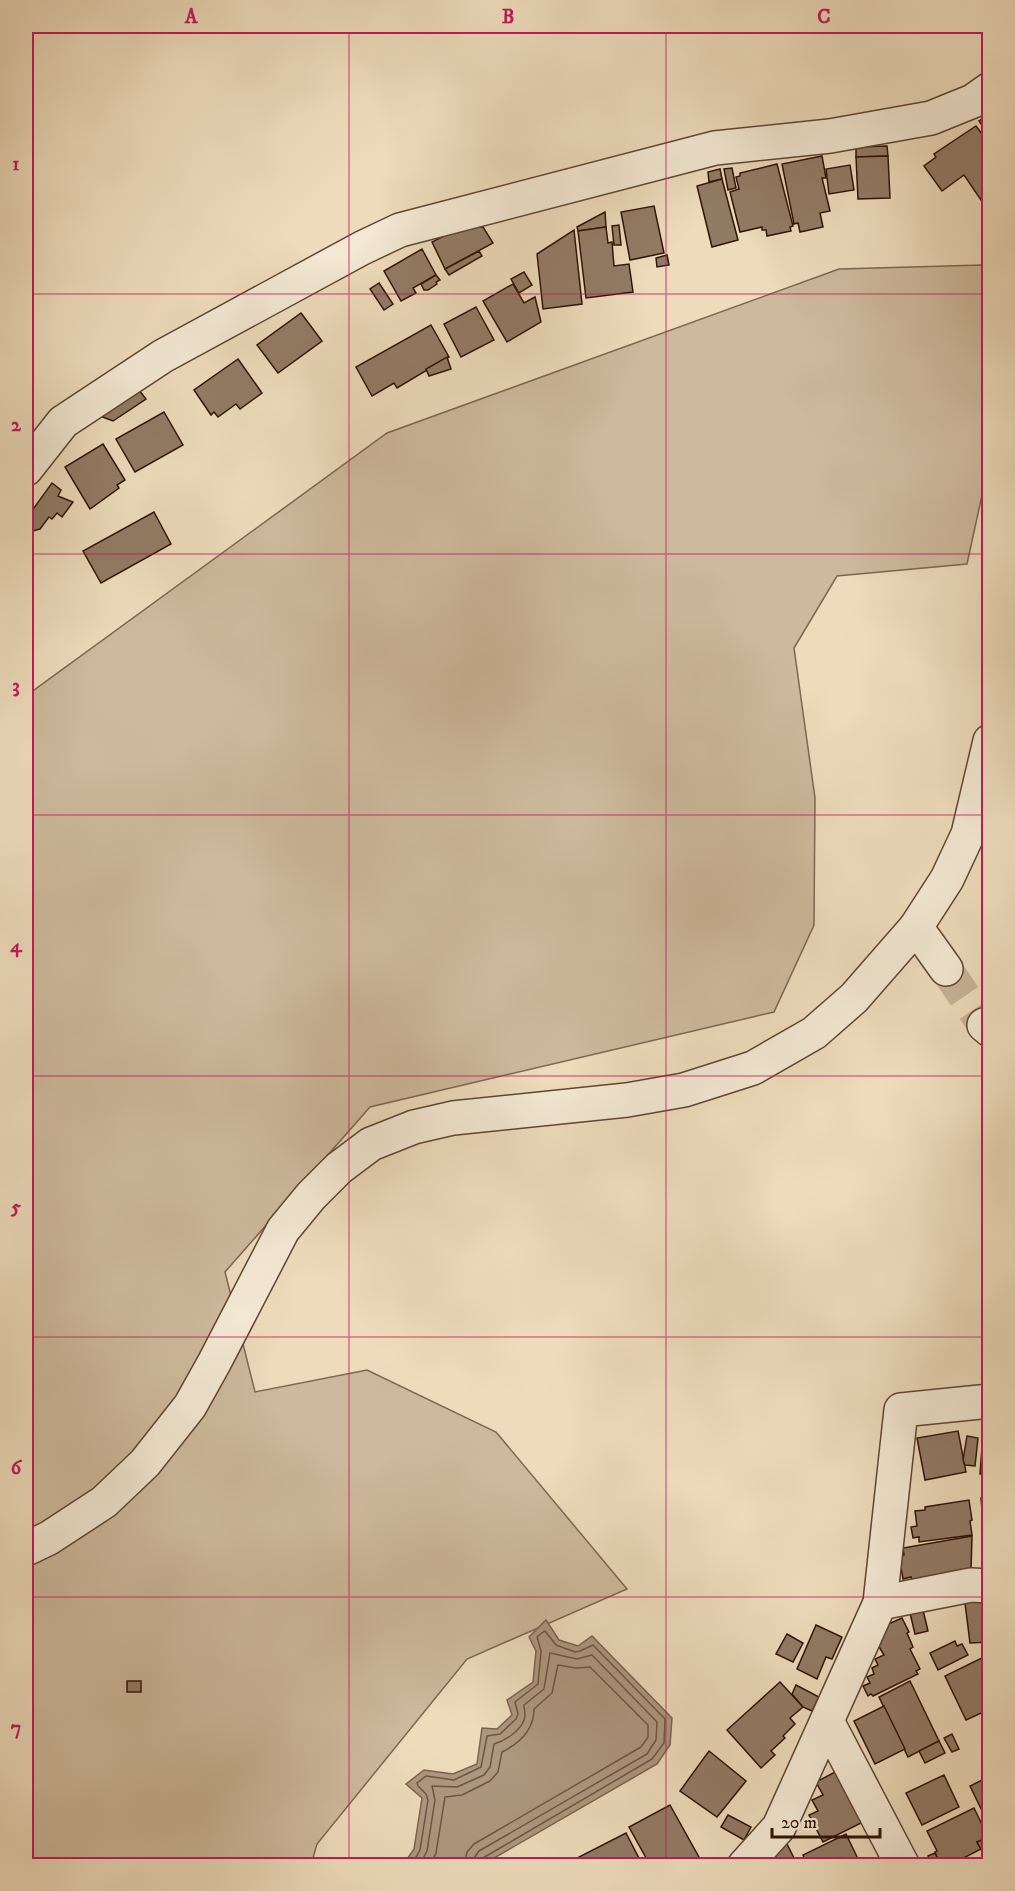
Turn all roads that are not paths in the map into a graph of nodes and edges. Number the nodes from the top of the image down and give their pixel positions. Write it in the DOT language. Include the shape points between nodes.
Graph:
graph roads {
  1 [pos="990,89"];
  2 [pos="26,469"];
  3 [pos="990,741"];
  4 [pos="916,927"];
  5 [pos="946,969"];
  6 [pos="990,1401"];
  7 [pos="26,1549"];
  8 [pos="990,1586"];
  9 [pos="880,1603"];
  10 [pos="827,1721"];
  11 [pos="744,1866"];
  12 [pos="903,1866"];
  1 -- 2 [label="street" via="973,101 931,118 830,136 715,148 400,230 164,356 63,422"];
  3 -- 4 [label="street" via="968,834 947,879"];
  4 -- 5 [label="street"];
  4 -- 7 [label="street" via="854,998 814,1033 753,1068 684,1090 627,1100 453,1118 414,1127 371,1144 339,1168 284,1230 189,1406 145,1463 104,1502"];
  6 -- 9 [label="street" via="901,1410"];
  8 -- 9 [label="street"];
  9 -- 10 [label="street"];
  10 -- 11 [label="street" via="779,1827"];
  10 -- 12 [label="street"];
}
